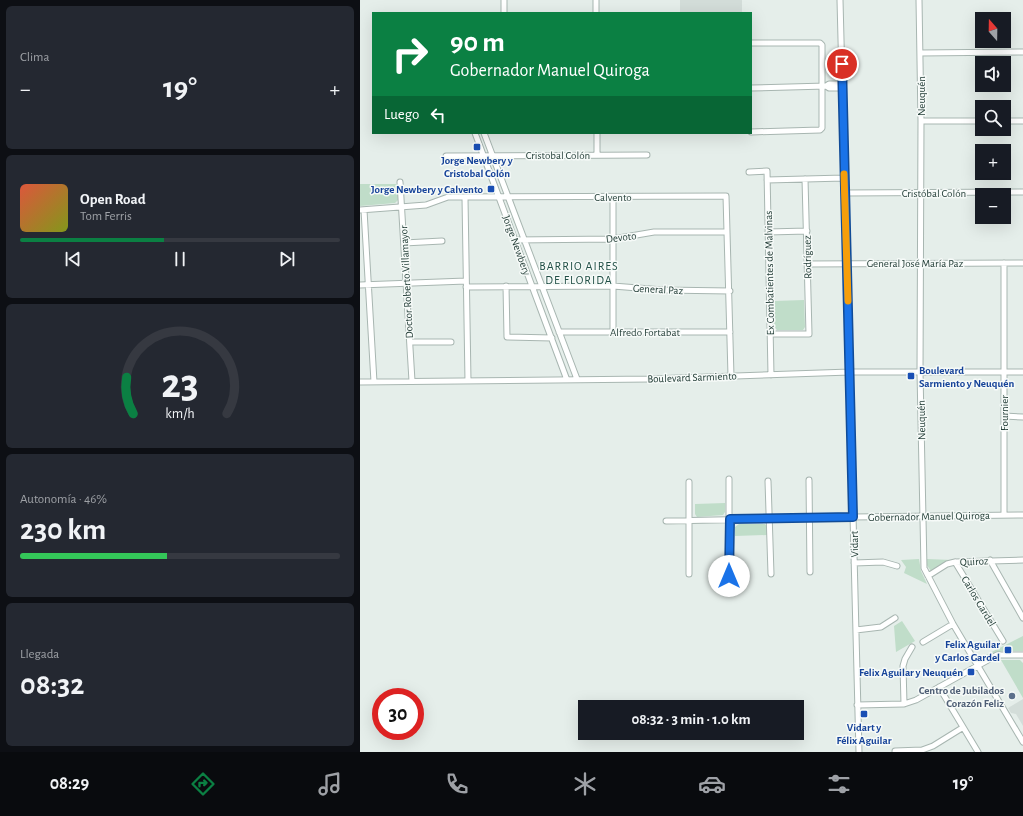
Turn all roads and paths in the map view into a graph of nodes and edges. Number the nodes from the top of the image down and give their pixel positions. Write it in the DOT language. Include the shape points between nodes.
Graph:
graph roads {
  1 [pos="504,0"];
  2 [pos="596,0"];
  3 [pos="840,0"];
  4 [pos="919,0"];
  5 [pos="504,12"];
  6 [pos="596,12"];
  7 [pos="752,43"];
  8 [pos="1023,52"];
  9 [pos="920,53"];
  10 [pos="824,86"];
  11 [pos="842,86"];
  12 [pos="752,88"];
  13 [pos="1023,120"];
  14 [pos="921,121"];
  15 [pos="975,121"];
  16 [pos="1011,121"];
  17 [pos="752,132"];
  18 [pos="475,134"];
  19 [pos="484,134"];
  20 [pos="597,134"];
  21 [pos="597,155"];
  22 [pos="647,155"];
  23 [pos="446,156"];
  24 [pos="483,156"];
  25 [pos="493,156"];
  26 [pos="749,172"];
  27 [pos="844,178"];
  28 [pos="805,179"];
  29 [pos="767,180"];
  30 [pos="400,182"];
  31 [pos="920,192"];
  32 [pos="1023,192"];
  33 [pos="845,193"];
  34 [pos="613,197"];
  35 [pos="464,198"];
  36 [pos="499,198"];
  37 [pos="508,198"];
  38 [pos="402,207"];
  39 [pos="362,210"];
  40 [pos="807,231"];
  41 [pos="727,232"];
  42 [pos="768,232"];
  43 [pos="613,239"];
  44 [pos="515,240"];
  45 [pos="524,240"];
  46 [pos="442,241"];
  47 [pos="404,243"];
  48 [pos="920,263"];
  49 [pos="1004,263"];
  50 [pos="1023,263"];
  51 [pos="808,264"];
  52 [pos="848,264"];
  53 [pos="406,283"];
  54 [pos="466,284"];
  55 [pos="360,285"];
  56 [pos="368,285"];
  57 [pos="506,286"];
  58 [pos="532,286"];
  59 [pos="542,286"];
  60 [pos="613,286"];
  61 [pos="730,290"];
  62 [pos="559,332"];
  63 [pos="613,332"];
  64 [pos="730,332"];
  65 [pos="770,334"];
  66 [pos="552,338"];
  67 [pos="410,342"];
  68 [pos="451,342"];
  69 [pos="850,372"];
  70 [pos="920,372"];
  71 [pos="1004,372"];
  72 [pos="1023,372"];
  73 [pos="770,375"];
  74 [pos="731,376"];
  75 [pos="577,379"];
  76 [pos="567,380"];
  77 [pos="412,381"];
  78 [pos="468,381"];
  79 [pos="360,382"];
  80 [pos="374,382"];
  81 [pos="1004,416"];
  82 [pos="1023,417"];
  83 [pos="729,479"];
  84 [pos="809,480"];
  85 [pos="768,481"];
  86 [pos="689,482"];
  87 [pos="1004,515"];
  88 [pos="1023,515"];
  89 [pos="922,516"];
  90 [pos="853,517"];
  91 [pos="770,518"];
  92 [pos="810,518"];
  93 [pos="730,519"];
  94 [pos="690,520"];
  95 [pos="666,521"];
  96 [pos="990,560"];
  97 [pos="1023,560"];
  98 [pos="955,562"];
  99 [pos="854,563"];
  100 [pos="898,566"];
  101 [pos="810,572"];
  102 [pos="689,574"];
  103 [pos="771,574"];
  104 [pos="729,576"];
  105 [pos="928,576"];
  106 [pos="895,618"];
  107 [pos="1023,618"];
  108 [pos="954,624"];
  109 [pos="856,630"];
  110 [pos="1003,641"];
  111 [pos="923,642"];
  112 [pos="912,647"];
  113 [pos="1023,655"];
  114 [pos="977,665"];
  115 [pos="939,687"];
  116 [pos="904,704"];
  117 [pos="858,705"];
  118 [pos="962,728"];
  119 [pos="1023,742"];
  120 [pos="895,751"];
  121 [pos="859,752"];
  122 [pos="978,752"];
  1 -- 5 [label="street"];
  2 -- 6 [label="street"];
  3 -- 11 [label="street, Vidart"];
  4 -- 9 [label="street, Neuquén"];
  7 -- 10 [label="street" via="820,43"];
  8 -- 9 [label="street"];
  9 -- 14 [label="street, Neuquén"];
  10 -- 11 [label="street"];
  10 -- 12 [label="street"];
  10 -- 17 [label="street" via="820,130"];
  11 -- 27 [label="street, Vidart"];
  13 -- 16 [label="street"];
  14 -- 15 [label="street"];
  14 -- 31 [label="street, Neuquén"];
  18 -- 24 [label="street, Jorge Newbery"];
  19 -- 25 [label="street, Jorge Newbery"];
  20 -- 21 [label="street"];
  21 -- 22 [label="street, Cristobal Colón"];
  21 -- 25 [label="street, Cristobal Colón"];
  23 -- 24 [label="street, Cristobal Colón"];
  24 -- 25 [label="street, Cristobal Colón"];
  24 -- 36 [label="street, Jorge Newbery"];
  25 -- 37 [label="street, Jorge Newbery"];
  26 -- 29 [label="street, Ex Combatientes de Malvinas" via="767,171"];
  27 -- 28 [label="street"];
  27 -- 33 [label="street, Vidart"];
  28 -- 29 [label="street"];
  28 -- 40 [label="street, Rodríguez"];
  29 -- 42 [label="street, Ex Combatientes de Malvinas"];
  30 -- 38 [label="street, Doctor Roberto Villamayor"];
  31 -- 32 [label="street, Cristóbal Colón"];
  31 -- 33 [label="street, Cristóbal Colón"];
  31 -- 48 [label="street, Neuquén"];
  33 -- 52 [label="street, Vidart"];
  34 -- 37 [label="street, Calvento"];
  34 -- 41 [label="street, Calvento" via="726,196"];
  34 -- 43 [label="street"];
  35 -- 36 [label="street"];
  35 -- 38 [label="street" via="448,198 426,205"];
  35 -- 54 [label="street"];
  36 -- 37 [label="street, Calvento"];
  36 -- 44 [label="street, Jorge Newbery"];
  37 -- 45 [label="street, Jorge Newbery"];
  38 -- 39 [label="street"];
  38 -- 47 [label="street, Doctor Roberto Villamayor"];
  39 -- 56 [label="street"];
  40 -- 42 [label="street"];
  40 -- 51 [label="street, Rodríguez"];
  41 -- 43 [label="street, Devoto" via="654,232"];
  41 -- 61 [label="street"];
  42 -- 65 [label="street, Ex Combatientes de Malvinas"];
  43 -- 45 [label="street, Devoto"];
  43 -- 60 [label="street"];
  44 -- 45 [label="street, Devoto"];
  44 -- 58 [label="street, Jorge Newbery"];
  45 -- 59 [label="street, Jorge Newbery"];
  46 -- 47 [label="street"];
  47 -- 53 [label="street, Doctor Roberto Villamayor"];
  48 -- 49 [label="street, General José María Paz"];
  48 -- 52 [label="street, General José María Paz"];
  48 -- 70 [label="street, Neuquén"];
  49 -- 50 [label="street, General José María Paz"];
  49 -- 71 [label="street, Fournier"];
  51 -- 52 [label="street, General José María Paz"];
  51 -- 65 [label="street, Rodríguez" via="809,334"];
  52 -- 69 [label="street, Vidart"];
  53 -- 54 [label="street, General Paz"];
  53 -- 56 [label="street, General Paz"];
  53 -- 67 [label="street, Doctor Roberto Villamayor"];
  54 -- 57 [label="street, General Paz"];
  54 -- 78 [label="street"];
  55 -- 56 [label="street, General Paz"];
  56 -- 80 [label="street"];
  57 -- 58 [label="street, General Paz"];
  57 -- 66 [label="street" via="508,337"];
  58 -- 59 [label="street, General Paz"];
  58 -- 66 [label="street, Jorge Newbery"];
  59 -- 60 [label="street, General Paz"];
  59 -- 62 [label="street, Jorge Newbery"];
  60 -- 61 [label="street, General Paz" via="663,290"];
  60 -- 63 [label="street"];
  61 -- 64 [label="street"];
  62 -- 63 [label="street, Alfredo Fortabat"];
  62 -- 75 [label="street, Jorge Newbery"];
  63 -- 64 [label="street, Alfredo Fortabat"];
  64 -- 74 [label="street"];
  65 -- 73 [label="street, Ex Combatientes de Malvinas"];
  66 -- 76 [label="street, Jorge Newbery"];
  67 -- 68 [label="street"];
  67 -- 77 [label="street, Doctor Roberto Villamayor"];
  69 -- 70 [label="street, Boulevard Sarmiento"];
  69 -- 73 [label="street, Boulevard Sarmiento"];
  69 -- 90 [label="street, Vidart"];
  70 -- 71 [label="street, Boulevard Sarmiento"];
  70 -- 89 [label="street, Neuquén"];
  71 -- 72 [label="street, Boulevard Sarmiento"];
  71 -- 81 [label="street, Fournier"];
  73 -- 74 [label="street, Boulevard Sarmiento"];
  74 -- 75 [label="street, Boulevard Sarmiento"];
  75 -- 76 [label="street, Boulevard Sarmiento"];
  76 -- 78 [label="street, Boulevard Sarmiento"];
  77 -- 78 [label="street, Boulevard Sarmiento"];
  77 -- 80 [label="street, Boulevard Sarmiento"];
  79 -- 80 [label="street, Boulevard Sarmiento"];
  81 -- 82 [label="street"];
  81 -- 87 [label="street, Fournier"];
  83 -- 93 [label="street"];
  84 -- 92 [label="street"];
  85 -- 91 [label="street"];
  86 -- 94 [label="street"];
  87 -- 88 [label="street, Gobernador Manuel Quiroga"];
  87 -- 89 [label="street, Gobernador Manuel Quiroga"];
  89 -- 90 [label="street, Gobernador Manuel Quiroga"];
  89 -- 105 [label="street, Neuquén" via="924,568"];
  90 -- 92 [label="street, Gobernador Manuel Quiroga"];
  90 -- 99 [label="street, Vidart"];
  91 -- 92 [label="street, Gobernador Manuel Quiroga"];
  91 -- 93 [label="street, Gobernador Manuel Quiroga"];
  91 -- 103 [label="street"];
  92 -- 101 [label="street"];
  93 -- 94 [label="street, Gobernador Manuel Quiroga"];
  93 -- 104 [label="street"];
  94 -- 95 [label="street, Gobernador Manuel Quiroga"];
  94 -- 102 [label="street"];
  96 -- 97 [label="street, Quiroz"];
  96 -- 98 [label="street, Quiroz"];
  96 -- 107 [label="street"];
  98 -- 105 [label="street, Quiroz"];
  98 -- 110 [label="street, Carlos Gardel"];
  99 -- 100 [label="street" via="883,562"];
  99 -- 109 [label="street, Vidart"];
  105 -- 108 [label="street, Neuquén"];
  106 -- 109 [label="street" via="881,627"];
  108 -- 111 [label="street"];
  108 -- 114 [label="street, Neuquén"];
  109 -- 117 [label="street, Vidart"];
  112 -- 116 [label="street" via="903,666"];
  113 -- 114 [label="street" via="998,655"];
  114 -- 115 [label="street"];
  114 -- 119 [label="street, Neuquén"];
  115 -- 116 [label="street"];
  115 -- 118 [label="street"];
  116 -- 117 [label="street"];
  117 -- 121 [label="street, Vidart"];
  118 -- 120 [label="street" via="922,750"];
  118 -- 122 [label="street"];
}
